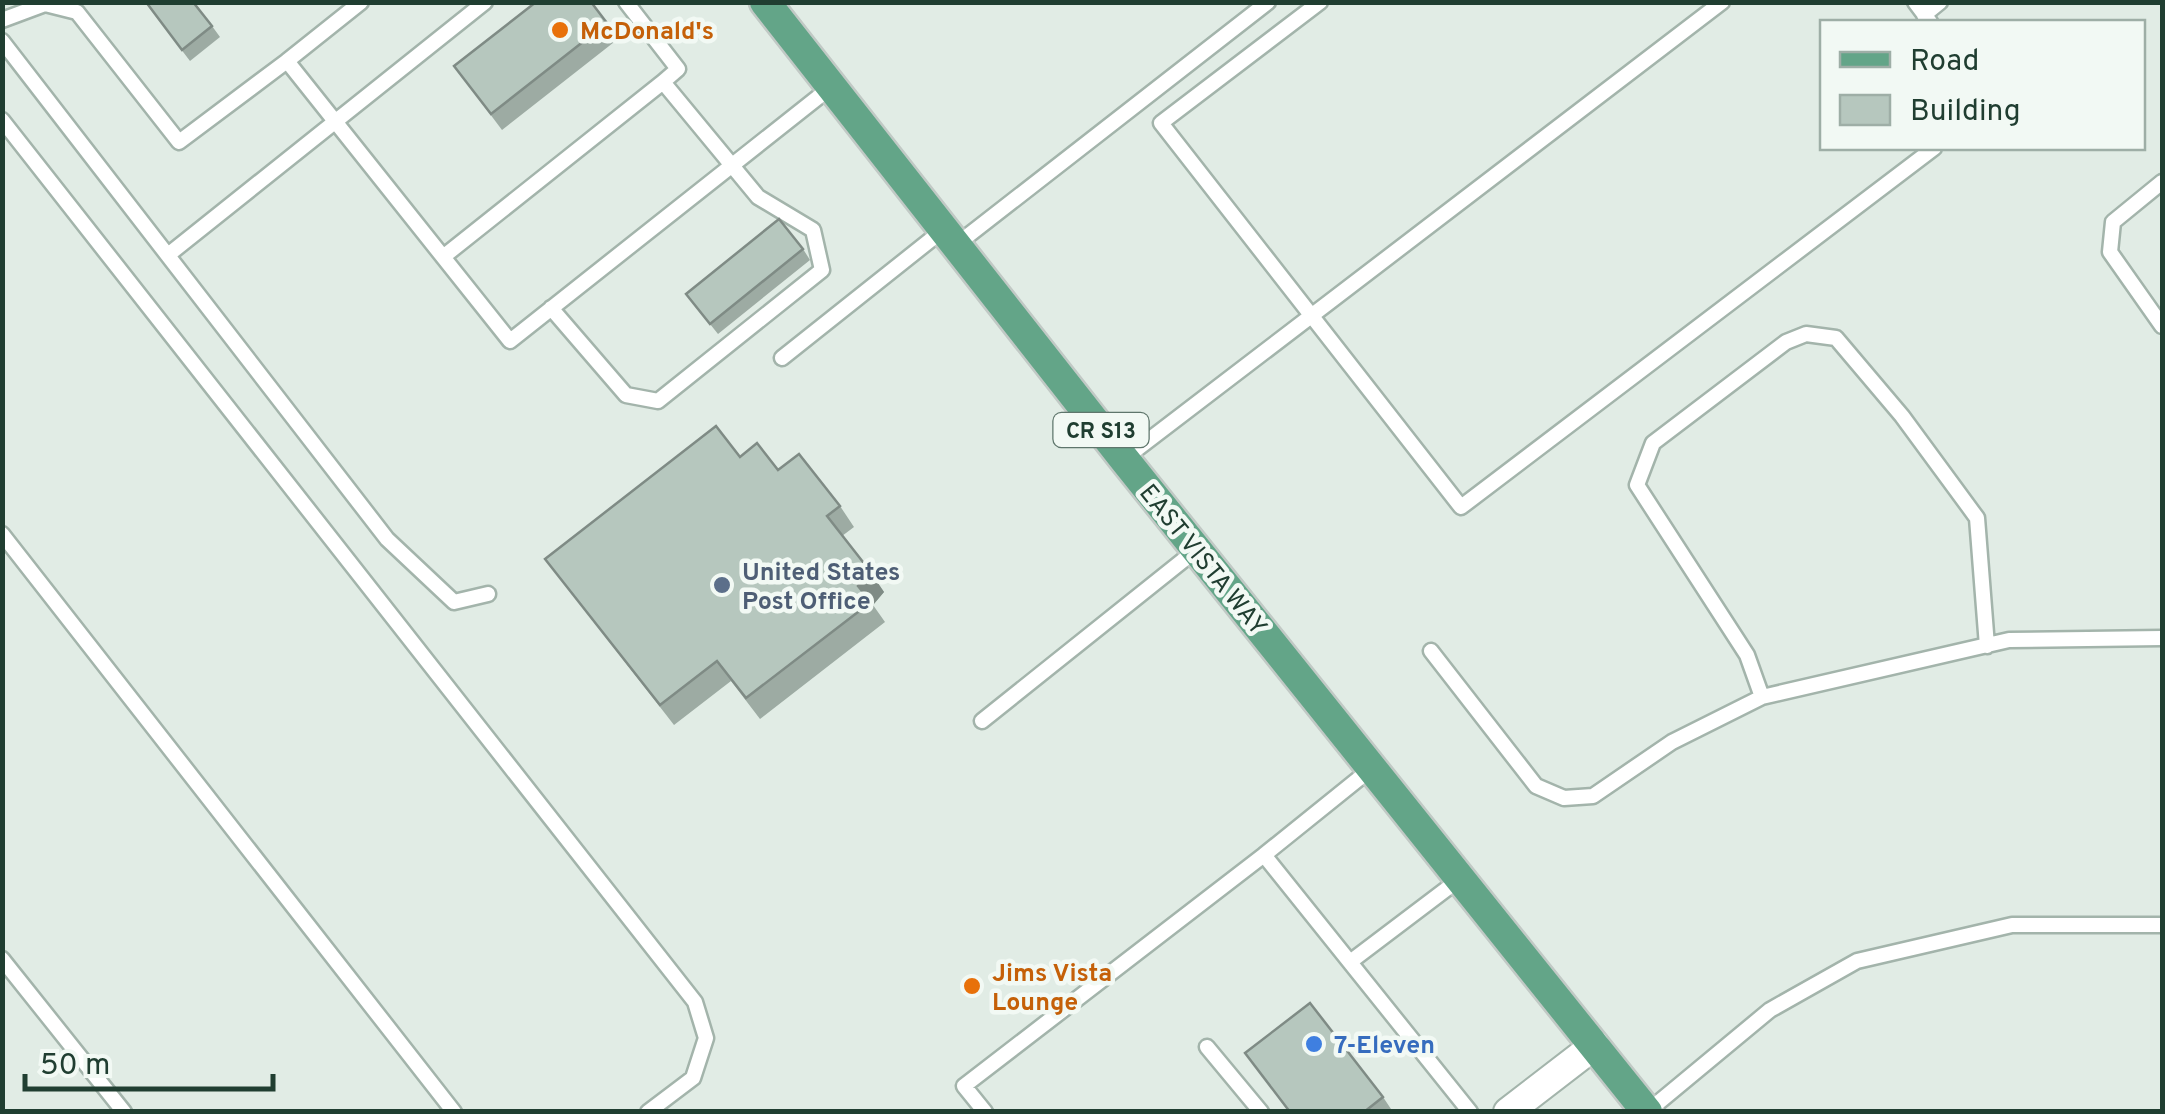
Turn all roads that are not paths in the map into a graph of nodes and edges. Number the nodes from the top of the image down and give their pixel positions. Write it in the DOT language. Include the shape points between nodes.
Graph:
graph roads {
  1 [pos="361,2"];
  2 [pos="485,2"];
  3 [pos="626,2"];
  4 [pos="764,2"];
  5 [pos="1268,2"];
  6 [pos="1320,2"];
  7 [pos="1722,2"];
  8 [pos="1940,2"];
  9 [pos="1923,13"];
  10 [pos="2,20"];
  11 [pos="2,41"];
  12 [pos="287,61"];
  13 [pos="664,82"];
  14 [pos="831,87"];
  15 [pos="2,120"];
  16 [pos="336,122"];
  17 [pos="1931,150"];
  18 [pos="732,166"];
  19 [pos="2162,182"];
  20 [pos="949,238"];
  21 [pos="168,255"];
  22 [pos="443,257"];
  23 [pos="552,308"];
  24 [pos="1312,315"];
  25 [pos="2162,326"];
  26 [pos="782,358"];
  27 [pos="1124,459"];
  28 [pos="2,534"];
  29 [pos="1197,550"];
  30 [pos="488,594"];
  31 [pos="2162,638"];
  32 [pos="1987,646"];
  33 [pos="1431,651"];
  34 [pos="1762,696"];
  35 [pos="982,721"];
  36 [pos="1372,768"];
  37 [pos="1264,855"];
  38 [pos="1460,878"];
  39 [pos="2162,924"];
  40 [pos="2,959"];
  41 [pos="1350,962"];
  42 [pos="1595,1045"];
  43 [pos="1207,1047"];
  44 [pos="124,1112"];
  45 [pos="454,1112"];
  46 [pos="648,1112"];
  47 [pos="984,1112"];
  48 [pos="1261,1112"];
  49 [pos="1470,1112"];
  50 [pos="1508,1112"];
  51 [pos="1647,1112"];
  1 -- 12 [label="lane"];
  2 -- 16 [label="lane"];
  3 -- 13 [label="lane" via="678,70"];
  4 -- 14 [label="main road, EAST VISTA WAY / CR S13"];
  5 -- 20 [label="lane"];
  6 -- 24 [label="lane" via="1161,123"];
  7 -- 24 [label="lane"];
  8 -- 9 [label="lane"];
  10 -- 12 [label="lane" via="45,4 76,12 179,142"];
  11 -- 21 [label="lane"];
  12 -- 16 [label="lane"];
  13 -- 18 [label="lane"];
  13 -- 22 [label="lane"];
  14 -- 18 [label="lane"];
  14 -- 20 [label="main road, EAST VISTA WAY / CR S13"];
  15 -- 46 [label="lane" via="695,1002 706,1038 693,1078"];
  16 -- 21 [label="lane"];
  16 -- 22 [label="lane"];
  17 -- 24 [label="lane" via="1462,507"];
  18 -- 23 [label="lane"];
  18 -- 23 [label="lane" via="758,196 813,230 822,270 658,401 626,395"];
  19 -- 25 [label="lane" via="2114,222 2110,252"];
  20 -- 26 [label="lane"];
  20 -- 27 [label="main road, EAST VISTA WAY / CR S13"];
  21 -- 30 [label="lane" via="387,540 454,602"];
  22 -- 23 [label="lane" via="510,341"];
  24 -- 27 [label="lane"];
  27 -- 29 [label="main road, EAST VISTA WAY / CR S13"];
  28 -- 45 [label="lane"];
  29 -- 35 [label="lane"];
  29 -- 36 [label="main road, EAST VISTA WAY / CR S13"];
  31 -- 32 [label="lane"];
  32 -- 34 [label="lane"];
  32 -- 34 [label="lane" via="1976,518 1836,338 1806,334 1653,442 1637,485 1747,654"];
  33 -- 34 [label="lane" via="1536,786 1564,798 1594,796 1672,742"];
  36 -- 37 [label="lane"];
  36 -- 38 [label="main road, EAST VISTA WAY / CR S13"];
  37 -- 41 [label="lane"];
  37 -- 47 [label="lane" via="964,1086"];
  38 -- 41 [label="lane"];
  38 -- 42 [label="main road, EAST VISTA WAY / CR S13"];
  39 -- 51 [label="lane" via="2012,925 1857,961 1770,1010"];
  40 -- 44 [label="lane"];
  41 -- 49 [label="lane"];
  42 -- 50 [label="street"];
  42 -- 51 [label="main road, EAST VISTA WAY / CR S13"];
  43 -- 48 [label="lane"];
}
